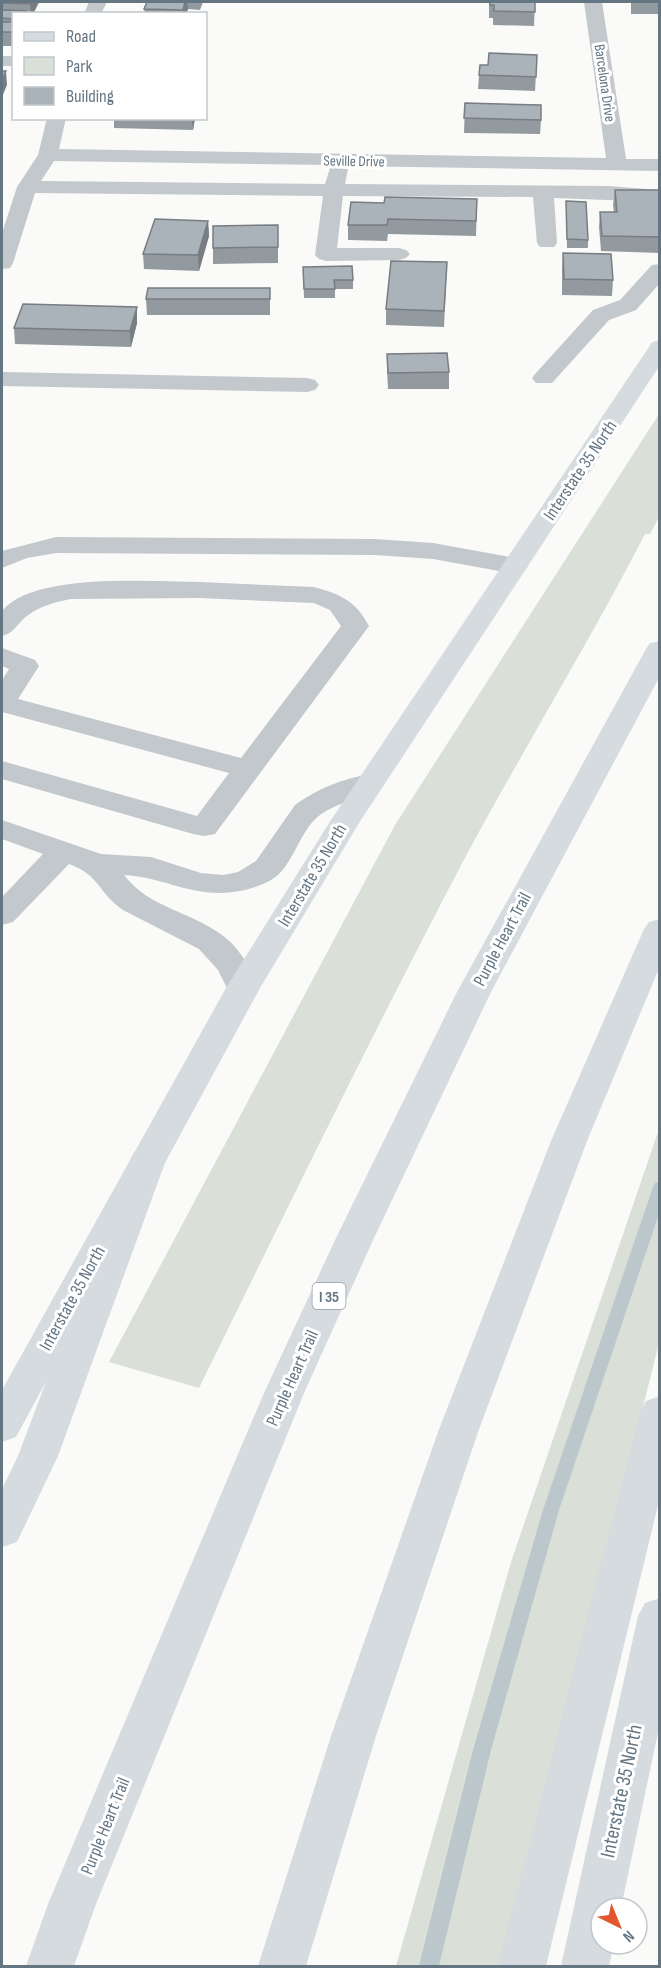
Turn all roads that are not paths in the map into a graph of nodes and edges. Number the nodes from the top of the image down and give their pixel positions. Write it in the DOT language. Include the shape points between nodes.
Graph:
graph roads {
  1 [pos="594,2"];
  2 [pos="57,120"];
  3 [pos="48,155"];
  4 [pos="340,161"];
  5 [pos="616,164"];
  6 [pos="660,165"];
  7 [pos="27,187"];
  8 [pos="334,190"];
  9 [pos="543,191"];
  10 [pos="660,196"];
  11 [pos="548,243"];
  12 [pos="399,254"];
  13 [pos="2,263"];
  14 [pos="660,270"];
  15 [pos="660,347"];
  16 [pos="544,378"];
  17 [pos="2,379"];
  18 [pos="307,385"];
  19 [pos="197,546"];
  20 [pos="2,560"];
  21 [pos="515,566"];
  22 [pos="199,590"];
  23 [pos="2,628"];
  24 [pos="660,649"];
  25 [pos="2,656"];
  26 [pos="2,702"];
  27 [pos="248,769"];
  28 [pos="2,770"];
  29 [pos="370,783"];
  30 [pos="2,829"];
  31 [pos="64,851"];
  32 [pos="97,862"];
  33 [pos="2,915"];
  34 [pos="660,929"];
  35 [pos="243,988"];
  36 [pos="148,1160"];
  37 [pos="660,1412"];
  38 [pos="2,1426"];
  39 [pos="2,1530"];
  40 [pos="660,1616"];
  41 [pos="50,1966"];
  42 [pos="282,1966"];
  43 [pos="522,1966"];
  44 [pos="585,1966"];
  1 -- 5 [label="street, Barcelona Drive"];
  2 -- 3 [label="street"];
  3 -- 4 [label="street, Seville Drive"];
  3 -- 7 [label="street"];
  4 -- 5 [label="street, Seville Drive"];
  4 -- 8 [label="street"];
  5 -- 6 [label="street, Seville Drive"];
  7 -- 8 [label="street"];
  7 -- 13 [label="street"];
  8 -- 9 [label="street"];
  8 -- 12 [label="street" via="326,255"];
  9 -- 10 [label="street"];
  9 -- 11 [label="street"];
  14 -- 16 [label="street" via="628,305 601,315"];
  15 -- 21 [label="main road, Interstate 35 North"];
  17 -- 18 [label="street"];
  19 -- 20 [label="street" via="56,546 20,552"];
  19 -- 21 [label="street" via="375,547 433,551"];
  19 -- 22 [label="street"];
  21 -- 29 [label="main road, Interstate 35 North"];
  22 -- 23 [label="street" via="71,591 42,597 16,611"];
  22 -- 27 [label="street" via="314,595 337,600 350,613 355,626"];
  24 -- 41 [label="main road, Purple Heart Trail / I 35" via="474,992 341,1269 216,1554"];
  25 -- 26 [label="street" via="25,666"];
  26 -- 27 [label="street"];
  27 -- 28 [label="street" via="204,827"];
  29 -- 32 [label="street" via="314,805 267,868 236,883 211,885 151,867"];
  29 -- 35 [label="main road, Interstate 35 North"];
  30 -- 31 [label="street"];
  31 -- 32 [label="street"];
  31 -- 33 [label="street"];
  32 -- 35 [label="street" via="115,887 135,905 191,930 221,949"];
  34 -- 42 [label="main road" via="550,1185 427,1516 314,1856"];
  35 -- 36 [label="main road, Interstate 35 North"];
  36 -- 38 [label="main road, Interstate 35 North"];
  36 -- 39 [label="main road" via="38,1456"];
  37 -- 43 [label="main road"];
  40 -- 44 [label="main road, Interstate 35 North"];
}
